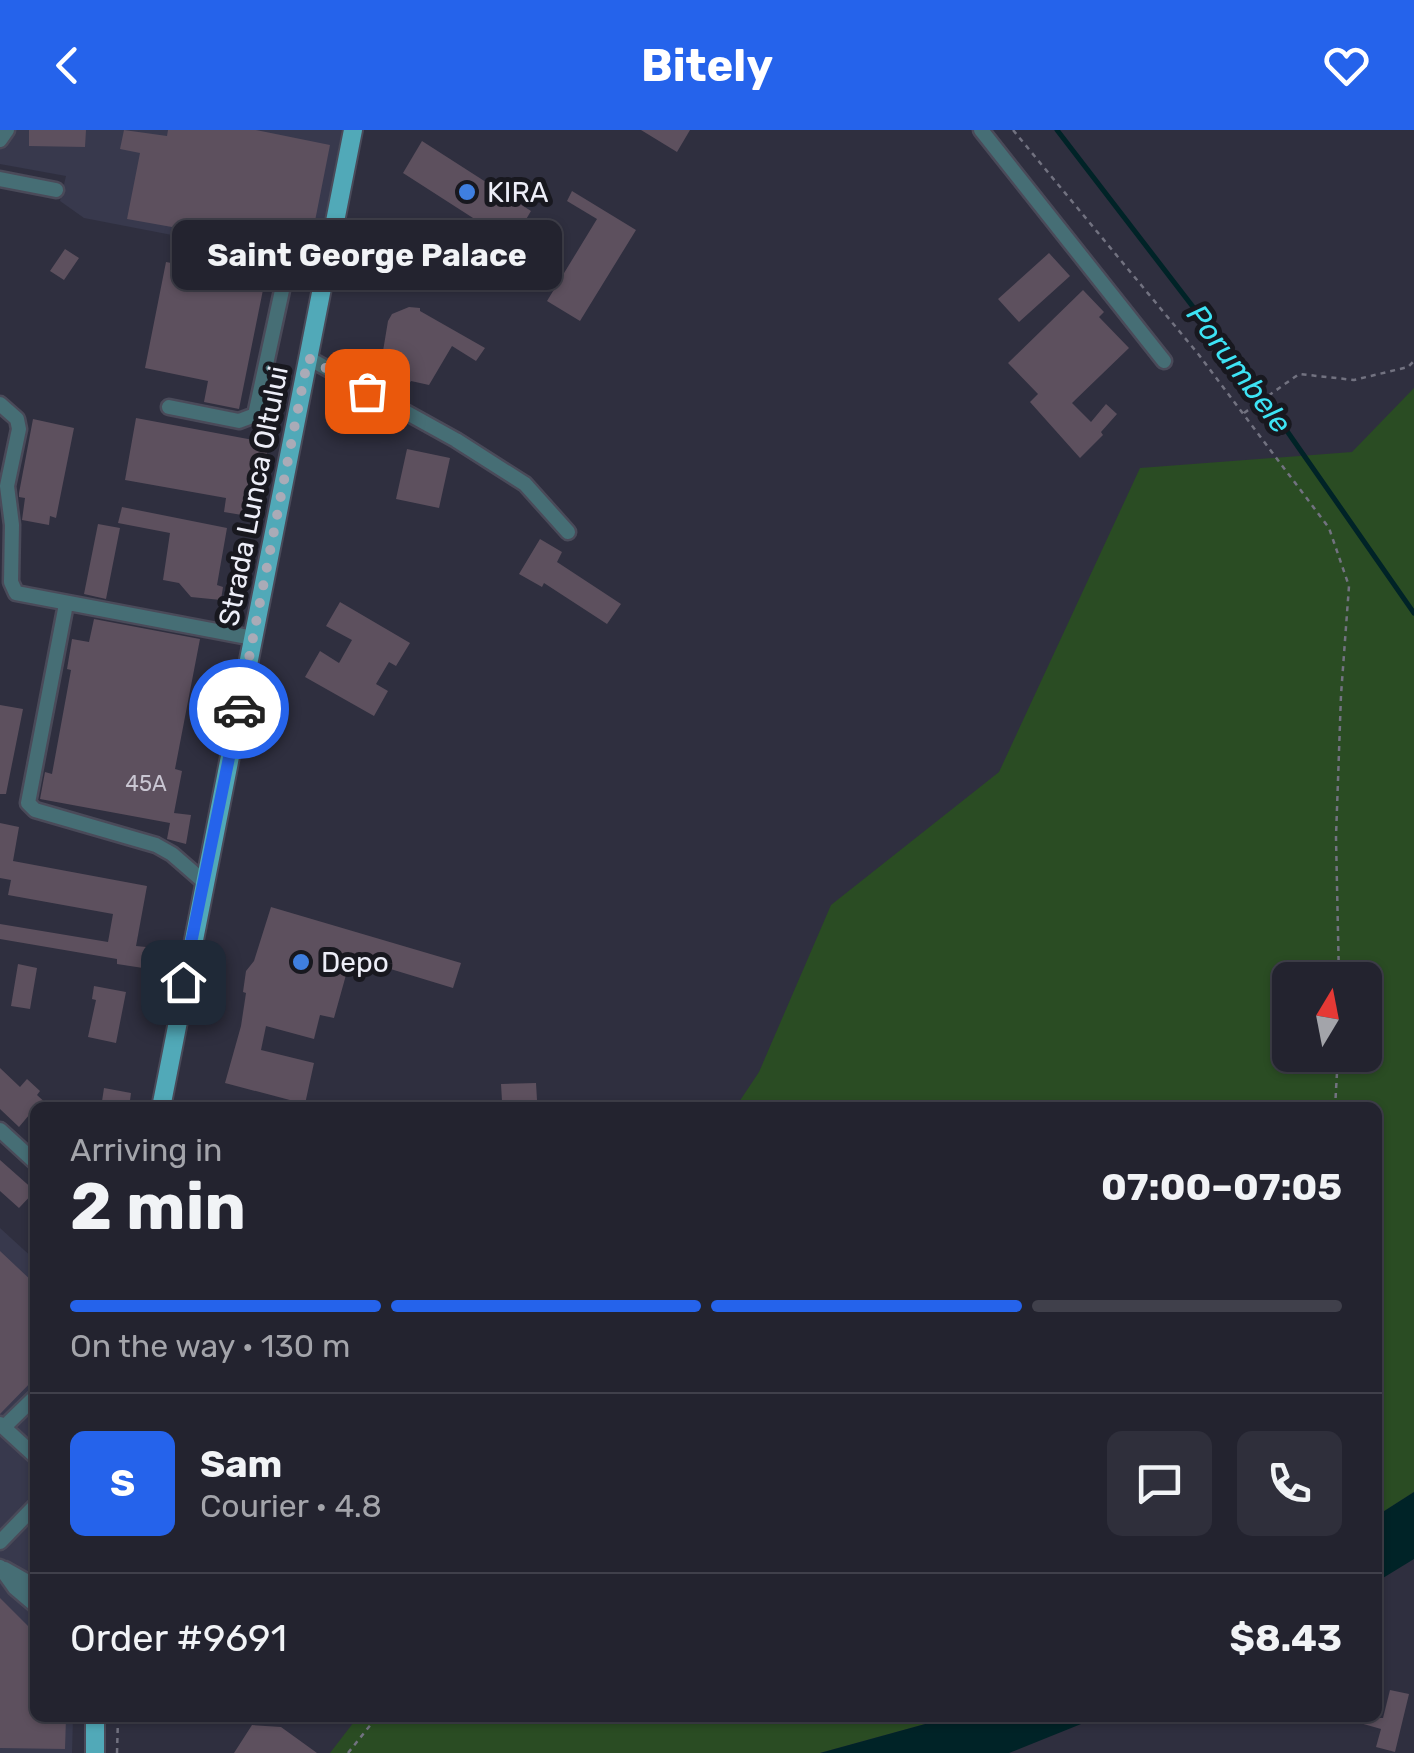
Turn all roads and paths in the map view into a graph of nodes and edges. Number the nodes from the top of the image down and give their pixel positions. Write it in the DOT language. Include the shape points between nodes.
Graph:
graph roads {
  1 [pos="7,130"];
  2 [pos="353,130"];
  3 [pos="981,130"];
  4 [pos="1013,130"];
  5 [pos="0,140"];
  6 [pos="0,179"];
  7 [pos="56,190"];
  8 [pos="191,240"];
  9 [pos="289,258"];
  10 [pos="326,266"];
  11 [pos="308,358"];
  12 [pos="1414,361"];
  13 [pos="1164,362"];
  14 [pos="0,404"];
  15 [pos="168,407"];
  16 [pos="1243,414"];
  17 [pos="568,532"];
  18 [pos="66,604"];
  19 [pos="253,638"];
  20 [pos="203,882"];
  21 [pos="1339,962"];
  22 [pos="1337,1072"];
  23 [pos="162,1102"];
  24 [pos="1335,1102"];
  25 [pos="0,1130"];
  26 [pos="30,1157"];
  27 [pos="30,1401"];
  28 [pos="2,1426"];
  29 [pos="30,1451"];
  30 [pos="30,1511"];
  31 [pos="0,1542"];
  32 [pos="0,1567"];
  33 [pos="30,1583"];
  34 [pos="30,1601"];
  35 [pos="95,1722"];
  36 [pos="118,1722"];
  37 [pos="373,1722"];
  38 [pos="95,1753"];
  39 [pos="118,1753"];
  40 [pos="348,1753"];
  1 -- 5 [label="street"];
  2 -- 10 [label="main road, Strada Lunca Oltului"];
  3 -- 13 [label="street"];
  4 -- 16 [label="path"];
  6 -- 7 [label="street"];
  8 -- 9 [label="street"];
  9 -- 10 [label="street"];
  9 -- 15 [label="street" via="255,415 239,422"];
  10 -- 11 [label="main road, Strada Lunca Oltului"];
  11 -- 17 [label="street" via="525,484"];
  11 -- 19 [label="main road, Strada Lunca Oltului"];
  12 -- 16 [label="path" via="1354,380 1299,374"];
  14 -- 18 [label="street" via="17,418 19,429 7,486 10,582 21,595"];
  16 -- 21 [label="path" via="1328,528 1349,586 1336,837"];
  18 -- 19 [label="street"];
  18 -- 20 [label="street" via="28,803 156,845"];
  19 -- 20 [label="main road, Strada Lunca Oltului"];
  20 -- 23 [label="main road, Strada Lunca Oltului"];
  22 -- 24 [label="path"];
  25 -- 26 [label="street"];
  27 -- 28 [label="street"];
  28 -- 29 [label="street"];
  30 -- 31 [label="street"];
  32 -- 33 [label="street"];
  32 -- 34 [label="street"];
  35 -- 38 [label="main road"];
  36 -- 39 [label="path"];
  37 -- 40 [label="path"];
}
